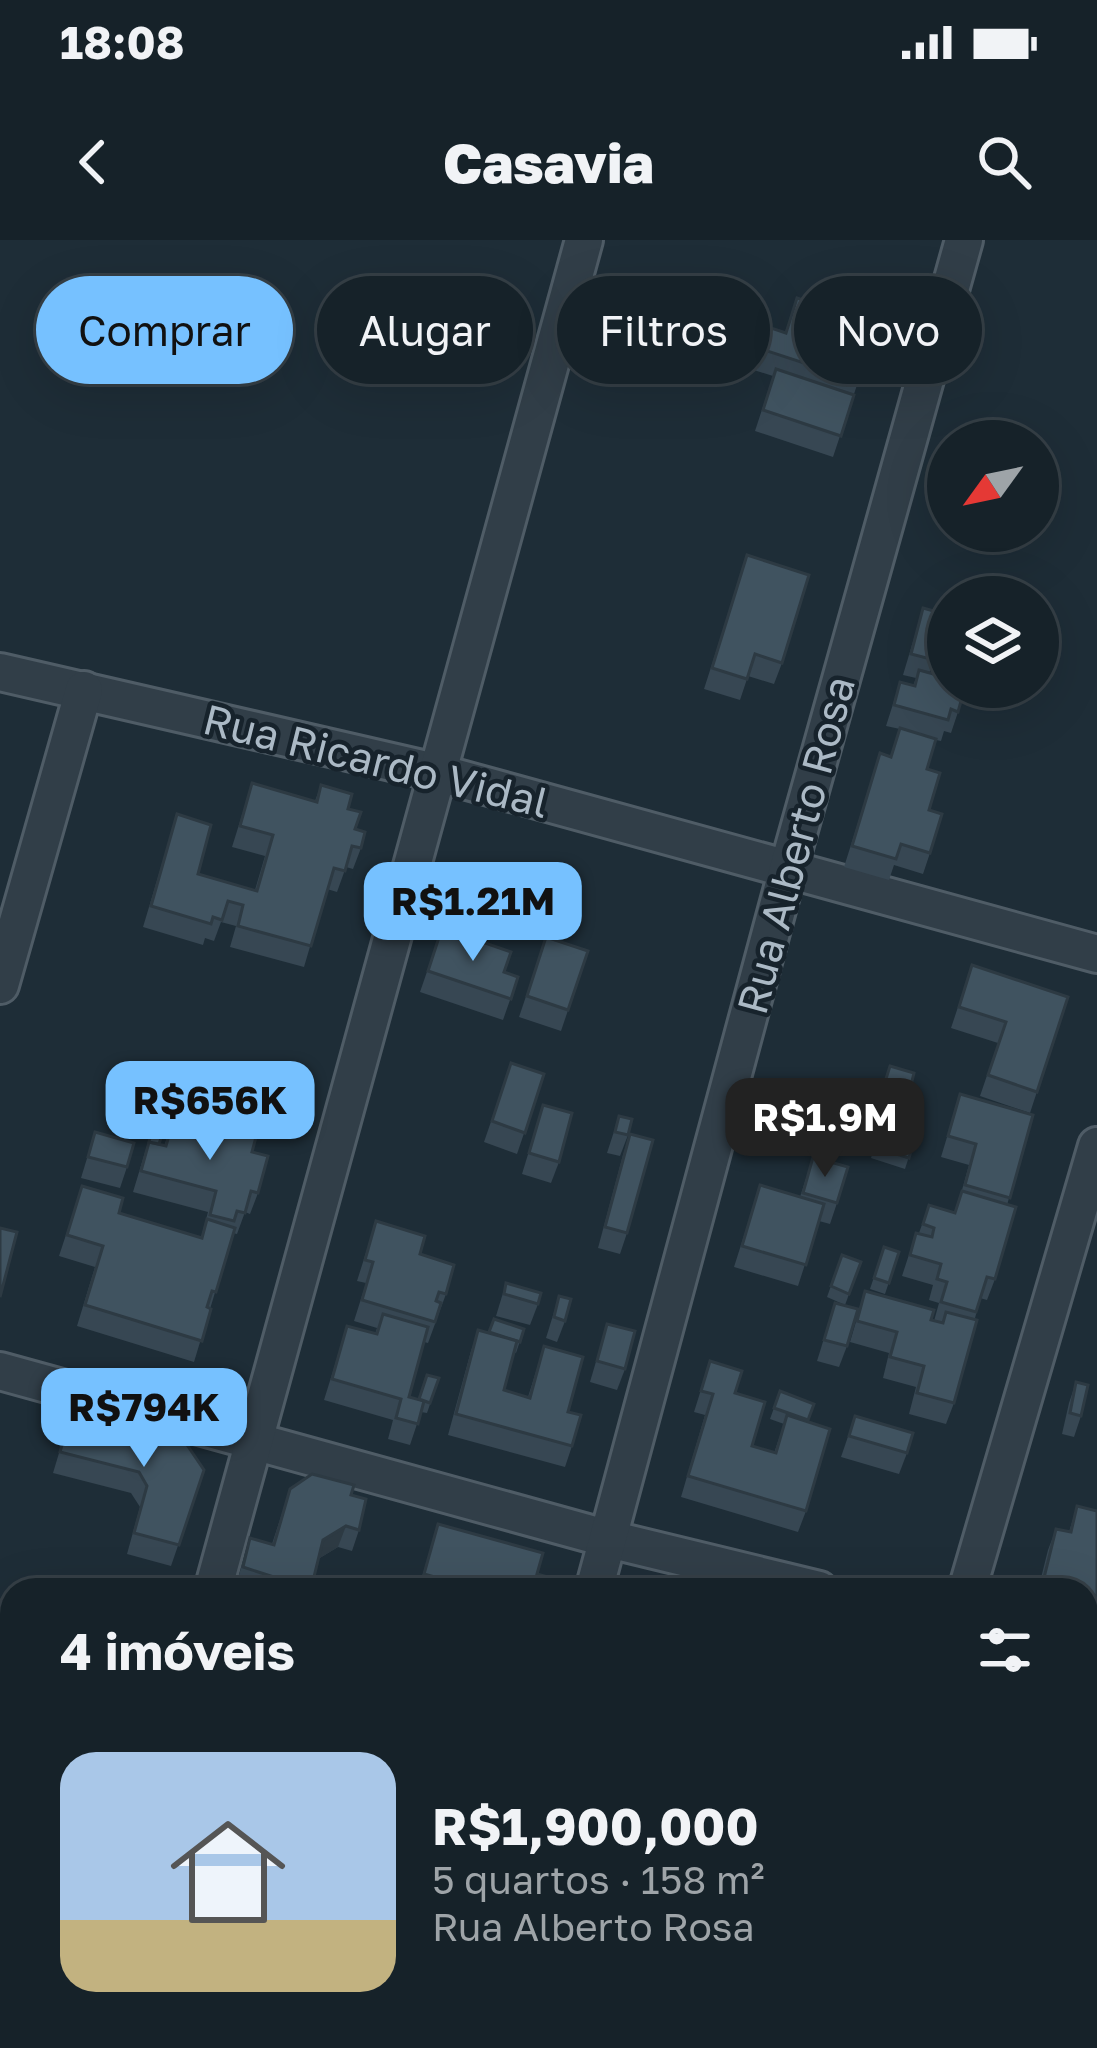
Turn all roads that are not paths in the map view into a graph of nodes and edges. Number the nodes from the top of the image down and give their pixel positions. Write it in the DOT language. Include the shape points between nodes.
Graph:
graph roads {
  1 [pos="584,240"];
  2 [pos="964,240"];
  3 [pos="0,672"];
  4 [pos="84,690"];
  5 [pos="435,772"];
  6 [pos="788,869"];
  7 [pos="1097,954"];
  8 [pos="0,985"];
  9 [pos="1097,1146"];
  10 [pos="0,1371"];
  11 [pos="257,1440"];
  12 [pos="610,1539"];
  13 [pos="217,1578"];
  14 [pos="598,1578"];
  15 [pos="769,1578"];
  16 [pos="971,1578"];
  1 -- 5 [label="street"];
  2 -- 6 [label="street, Rua Alberto Rosa"];
  3 -- 4 [label="street, Rua Ricardo Vidal"];
  4 -- 5 [label="street, Rua Ricardo Vidal"];
  4 -- 8 [label="street"];
  5 -- 6 [label="street, Rua Ricardo Vidal"];
  5 -- 11 [label="street"];
  6 -- 7 [label="street, Rua Ricardo Vidal"];
  6 -- 12 [label="street, Rua Alberto Rosa"];
  9 -- 16 [label="street"];
  10 -- 11 [label="street"];
  11 -- 12 [label="street"];
  11 -- 13 [label="street"];
  12 -- 14 [label="street, Rua Alberto Rosa"];
  12 -- 15 [label="street"];
}
